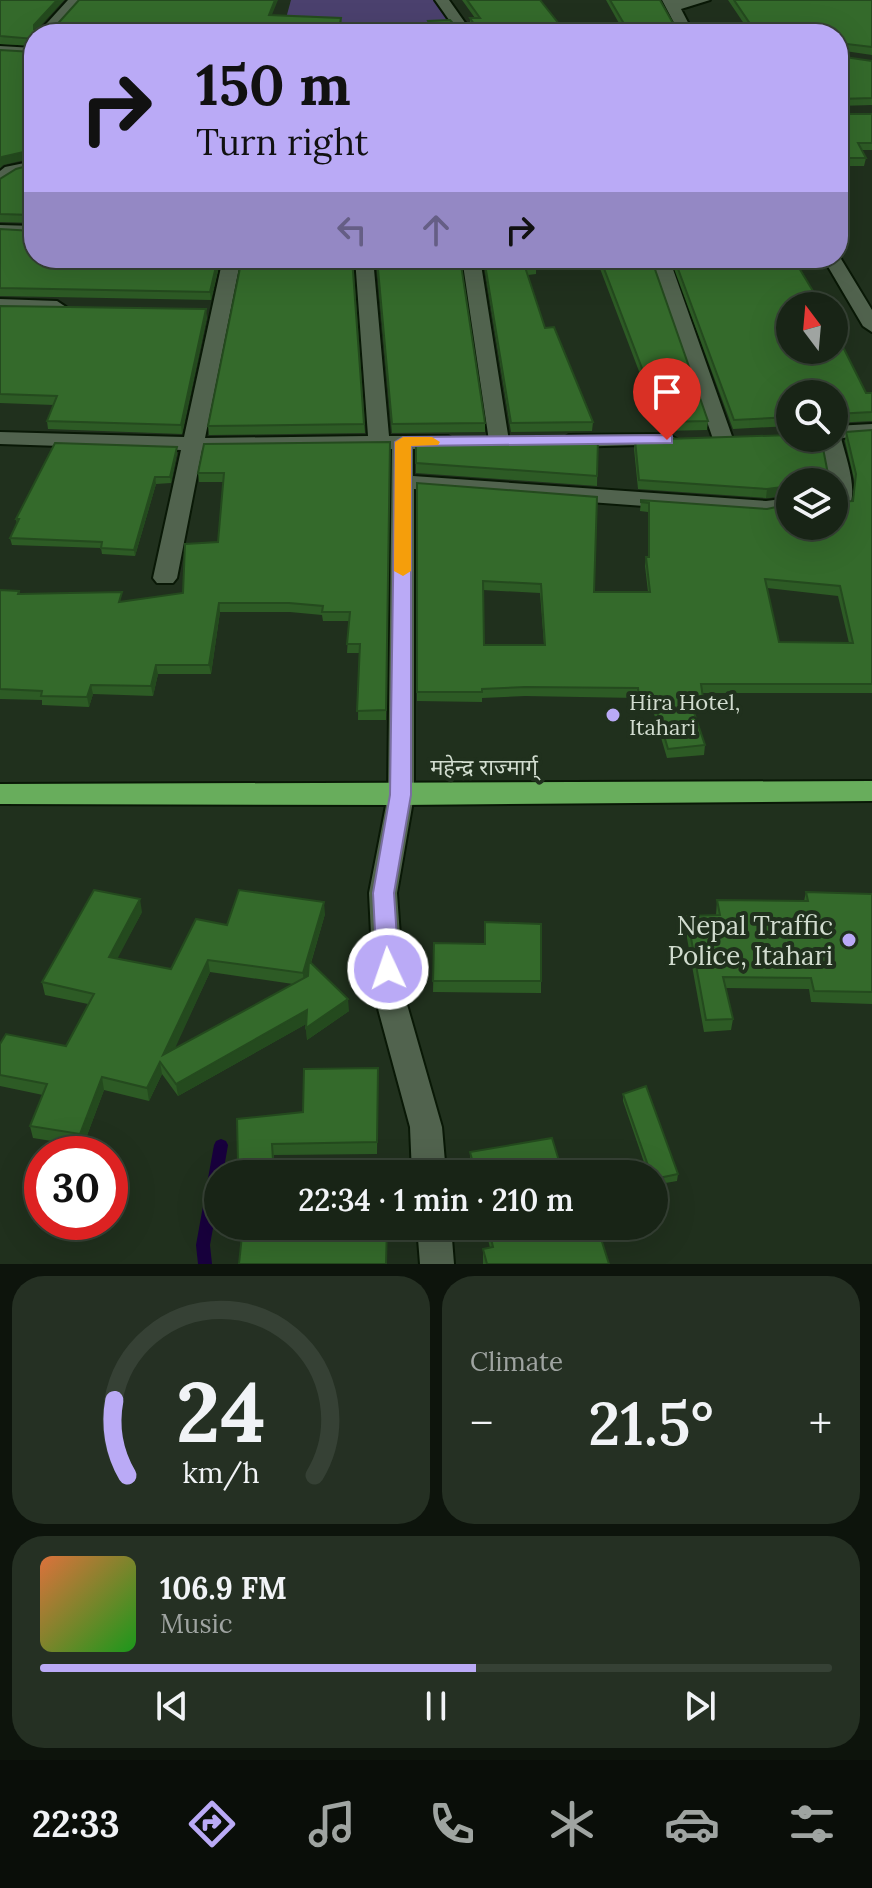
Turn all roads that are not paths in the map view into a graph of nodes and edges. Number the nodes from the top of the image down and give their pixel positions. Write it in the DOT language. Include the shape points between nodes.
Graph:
graph roads {
  1 [pos="75,0"];
  2 [pos="442,0"];
  3 [pos="703,0"];
  4 [pos="670,3"];
  5 [pos="53,24"];
  6 [pos="459,24"];
  7 [pos="682,24"];
  8 [pos="0,50"];
  9 [pos="24,50"];
  10 [pos="24,168"];
  11 [pos="0,179"];
  12 [pos="0,230"];
  13 [pos="24,231"];
  14 [pos="228,268"];
  15 [pos="365,268"];
  16 [pos="472,268"];
  17 [pos="663,268"];
  18 [pos="838,268"];
  19 [pos="0,305"];
  20 [pos="76,307"];
  21 [pos="872,326"];
  22 [pos="872,430"];
  23 [pos="848,431"];
  24 [pos="0,438"];
  25 [pos="750,438"];
  26 [pos="708,439"];
  27 [pos="544,441"];
  28 [pos="379,442"];
  29 [pos="403,442"];
  30 [pos="193,444"];
  31 [pos="403,482"];
  32 [pos="776,507"];
  33 [pos="165,578"];
  34 [pos="872,791"];
  35 [pos="0,794"];
  36 [pos="401,795"];
  37 [pos="428,1160"];
  38 [pos="435,1240"];
  39 [pos="437,1264"];
  1 -- 5 [label="street"];
  2 -- 6 [label="street"];
  3 -- 4 [label="street"];
  4 -- 7 [label="street"];
  8 -- 9 [label="street"];
  10 -- 11 [label="street"];
  12 -- 13 [label="street"];
  14 -- 30 [label="street" via="212,309"];
  15 -- 28 [label="street"];
  16 -- 29 [label="street" via="491,441"];
  17 -- 26 [label="street"];
  18 -- 21 [label="street"];
  19 -- 20 [label="street"];
  22 -- 23 [label="street"];
  24 -- 30 [label="street"];
  25 -- 26 [label="street"];
  26 -- 27 [label="street"];
  28 -- 29 [label="street"];
  28 -- 30 [label="street"];
  29 -- 31 [label="street"];
  30 -- 33 [label="street"];
  31 -- 32 [label="street"];
  31 -- 36 [label="street"];
  34 -- 36 [label="highway, महेन्द्र राज्मार्ग्"];
  35 -- 36 [label="highway, महेन्द्र राज्मार्ग्"];
  36 -- 37 [label="street" via="383,893 389,994 426,1127"];
  38 -- 39 [label="street"];
}
